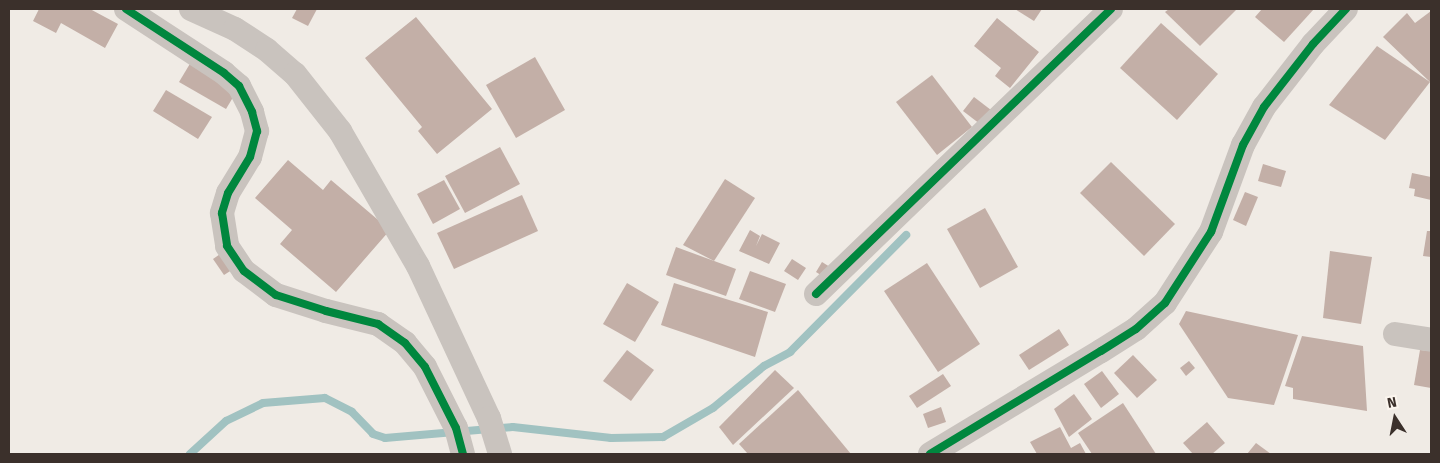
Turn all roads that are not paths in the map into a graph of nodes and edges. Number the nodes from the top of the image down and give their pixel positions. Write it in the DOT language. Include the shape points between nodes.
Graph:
graph roads {
  1 [pos="126,9"];
  2 [pos="191,9"];
  3 [pos="1111,9"];
  4 [pos="1346,9"];
  5 [pos="816,294"];
  6 [pos="1395,334"];
  7 [pos="1431,340"];
  8 [pos="498,447"];
  9 [pos="462,452"];
  10 [pos="930,454"];
  1 -- 9 [label="street" via="224,72 239,86 252,112 257,131 250,157 228,193 222,212 227,246 244,271 276,295 326,312 378,324 405,343 425,367 456,428"];
  2 -- 8 [label="street" via="235,29 267,50 314,95 368,176 418,266 488,418"];
  3 -- 5 [label="street"];
  4 -- 10 [label="street" via="1313,44 1264,108 1243,145 1211,232 1165,303 1136,329"];
  6 -- 7 [label="street"];
}
